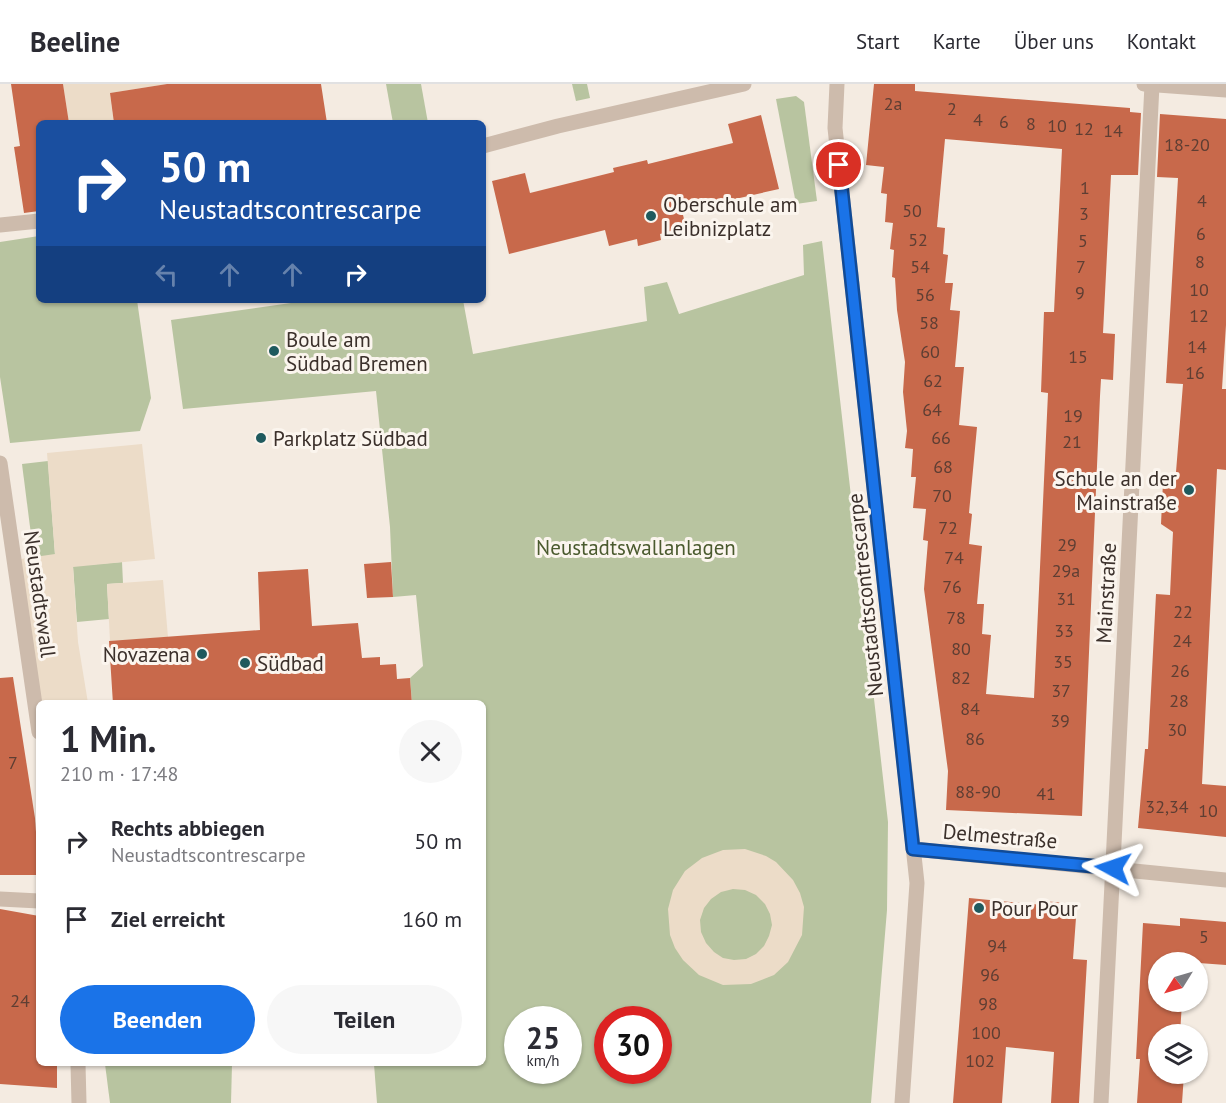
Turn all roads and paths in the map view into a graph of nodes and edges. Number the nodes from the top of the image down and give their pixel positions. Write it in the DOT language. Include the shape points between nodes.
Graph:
graph roads {
  1 [pos="744,84"];
  2 [pos="837,84"];
  3 [pos="1144,84"];
  4 [pos="1152,85"];
  5 [pos="1226,90"];
  6 [pos="486,145"];
  7 [pos="36,221"];
  8 [pos="0,225"];
  9 [pos="0,463"];
  10 [pos="36,711"];
  11 [pos="913,849"];
  12 [pos="1113,868"];
  13 [pos="1226,880"];
  14 [pos="0,899"];
  15 [pos="36,901"];
  16 [pos="78,1066"];
  17 [pos="79,1103"];
  18 [pos="902,1103"];
  19 [pos="1101,1103"];
  1 -- 6 [label="street"];
  2 -- 11 [label="street, Neustadtscontrescarpe" via="836,138"];
  3 -- 4 [label="street"];
  4 -- 5 [label="street"];
  4 -- 12 [label="street, Mainstraße"];
  7 -- 8 [label="street"];
  9 -- 10 [label="street, Neustadtswall"];
  11 -- 12 [label="street, Delmestraße"];
  11 -- 18 [label="street, Neustadtscontrescarpe" via="917,883"];
  12 -- 13 [label="street, Delmestraße"];
  12 -- 19 [label="street, Mainstraße"];
  14 -- 15 [label="street"];
  16 -- 17 [label="street"];
}
